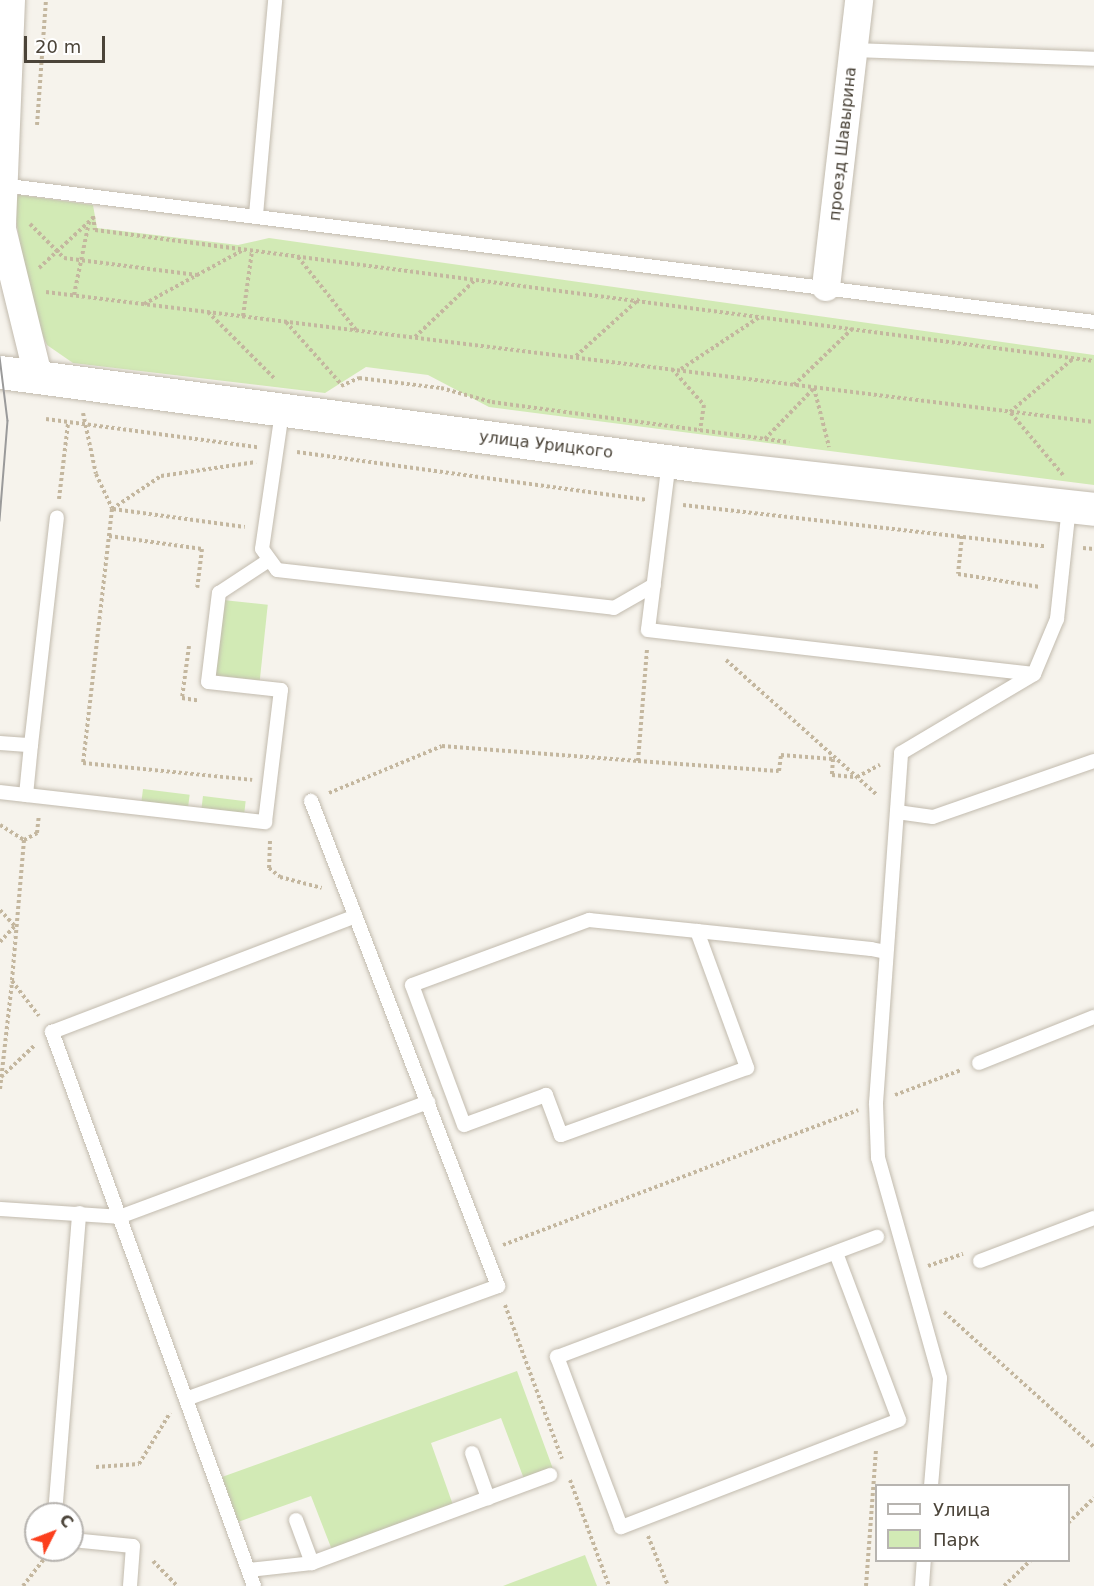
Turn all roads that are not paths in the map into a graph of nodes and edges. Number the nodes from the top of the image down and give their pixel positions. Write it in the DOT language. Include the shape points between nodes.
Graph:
graph roads {
  1 [pos="11,0"];
  2 [pos="275,0"];
  3 [pos="859,0"];
  4 [pos="854,50"];
  5 [pos="1094,59"];
  6 [pos="1,185"];
  7 [pos="256,215"];
  8 [pos="826,287"];
  9 [pos="1094,322"];
  10 [pos="0,372"];
  11 [pos="38,376"];
  12 [pos="281,398"];
  13 [pos="669,461"];
  14 [pos="1082,508"];
  15 [pos="57,517"];
  16 [pos="269,560"];
  17 [pos="654,585"];
  18 [pos="1034,674"];
  19 [pos="0,743"];
  20 [pos="31,745"];
  21 [pos="1094,760"];
  22 [pos="0,792"];
  23 [pos="34,795"];
  24 [pos="311,801"];
  25 [pos="897,812"];
  26 [pos="352,910"];
  27 [pos="697,931"];
  28 [pos="886,952"];
  29 [pos="1094,1017"];
  30 [pos="979,1063"];
  31 [pos="428,1102"];
  32 [pos="0,1209"];
  33 [pos="79,1213"];
  34 [pos="119,1217"];
  35 [pos="1094,1218"];
  36 [pos="877,1237"];
  37 [pos="836,1253"];
  38 [pos="980,1261"];
  39 [pos="186,1399"];
  40 [pos="472,1453"];
  41 [pos="550,1475"];
  42 [pos="931,1484"];
  43 [pos="488,1498"];
  44 [pos="56,1502"];
  45 [pos="296,1520"];
  46 [pos="84,1541"];
  47 [pos="924,1562"];
  48 [pos="312,1563"];
  49 [pos="249,1570"];
  50 [pos="130,1586"];
  51 [pos="254,1586"];
  52 [pos="922,1586"];
  1 -- 6 [label="street"];
  2 -- 7 [label="lane"];
  3 -- 4 [label="street, проезд Шавырина"];
  4 -- 5 [label="lane"];
  4 -- 8 [label="street, проезд Шавырина"];
  6 -- 7 [label="lane"];
  6 -- 11 [label="street" via="2,229"];
  7 -- 8 [label="lane"];
  8 -- 9 [label="lane"];
  10 -- 11 [label="street, улица Урицкого"];
  11 -- 12 [label="street, улица Урицкого"];
  12 -- 13 [label="street, улица Урицкого"];
  12 -- 16 [label="lane" via="262,549"];
  13 -- 14 [label="street, улица Урицкого"];
  13 -- 17 [label="lane"];
  14 -- 18 [label="lane" via="1065,548 1057,619"];
  15 -- 20 [label="lane"];
  16 -- 17 [label="lane" via="277,570 614,608"];
  16 -- 23 [label="lane" via="219,593 208,682 281,690 265,822"];
  17 -- 18 [label="lane" via="648,630"];
  18 -- 25 [label="lane" via="901,753"];
  19 -- 20 [label="lane"];
  20 -- 23 [label="lane"];
  21 -- 25 [label="lane" via="933,817"];
  22 -- 23 [label="lane"];
  24 -- 26 [label="lane"];
  25 -- 28 [label="lane"];
  26 -- 31 [label="lane"];
  26 -- 34 [label="lane" via="51,1032"];
  27 -- 27 [label="lane" via="589,920 412,985 464,1125 546,1095 561,1135 747,1068"];
  27 -- 28 [label="lane"];
  28 -- 42 [label="lane" via="876,1103 878,1158 906,1274 940,1378"];
  29 -- 30 [label="lane"];
  31 -- 34 [label="lane"];
  31 -- 39 [label="lane" via="498,1286"];
  32 -- 33 [label="lane"];
  33 -- 34 [label="lane"];
  33 -- 44 [label="lane"];
  34 -- 39 [label="lane"];
  35 -- 38 [label="lane"];
  36 -- 37 [label="lane"];
  37 -- 37 [label="lane" via="557,1357 621,1527 899,1420"];
  39 -- 49 [label="lane"];
  40 -- 43 [label="lane"];
  41 -- 43 [label="lane"];
  43 -- 48 [label="lane"];
  45 -- 48 [label="lane"];
  46 -- 50 [label="lane" via="134,1546"];
  47 -- 52 [label="lane"];
  48 -- 49 [label="lane"];
  49 -- 51 [label="lane"];
}
